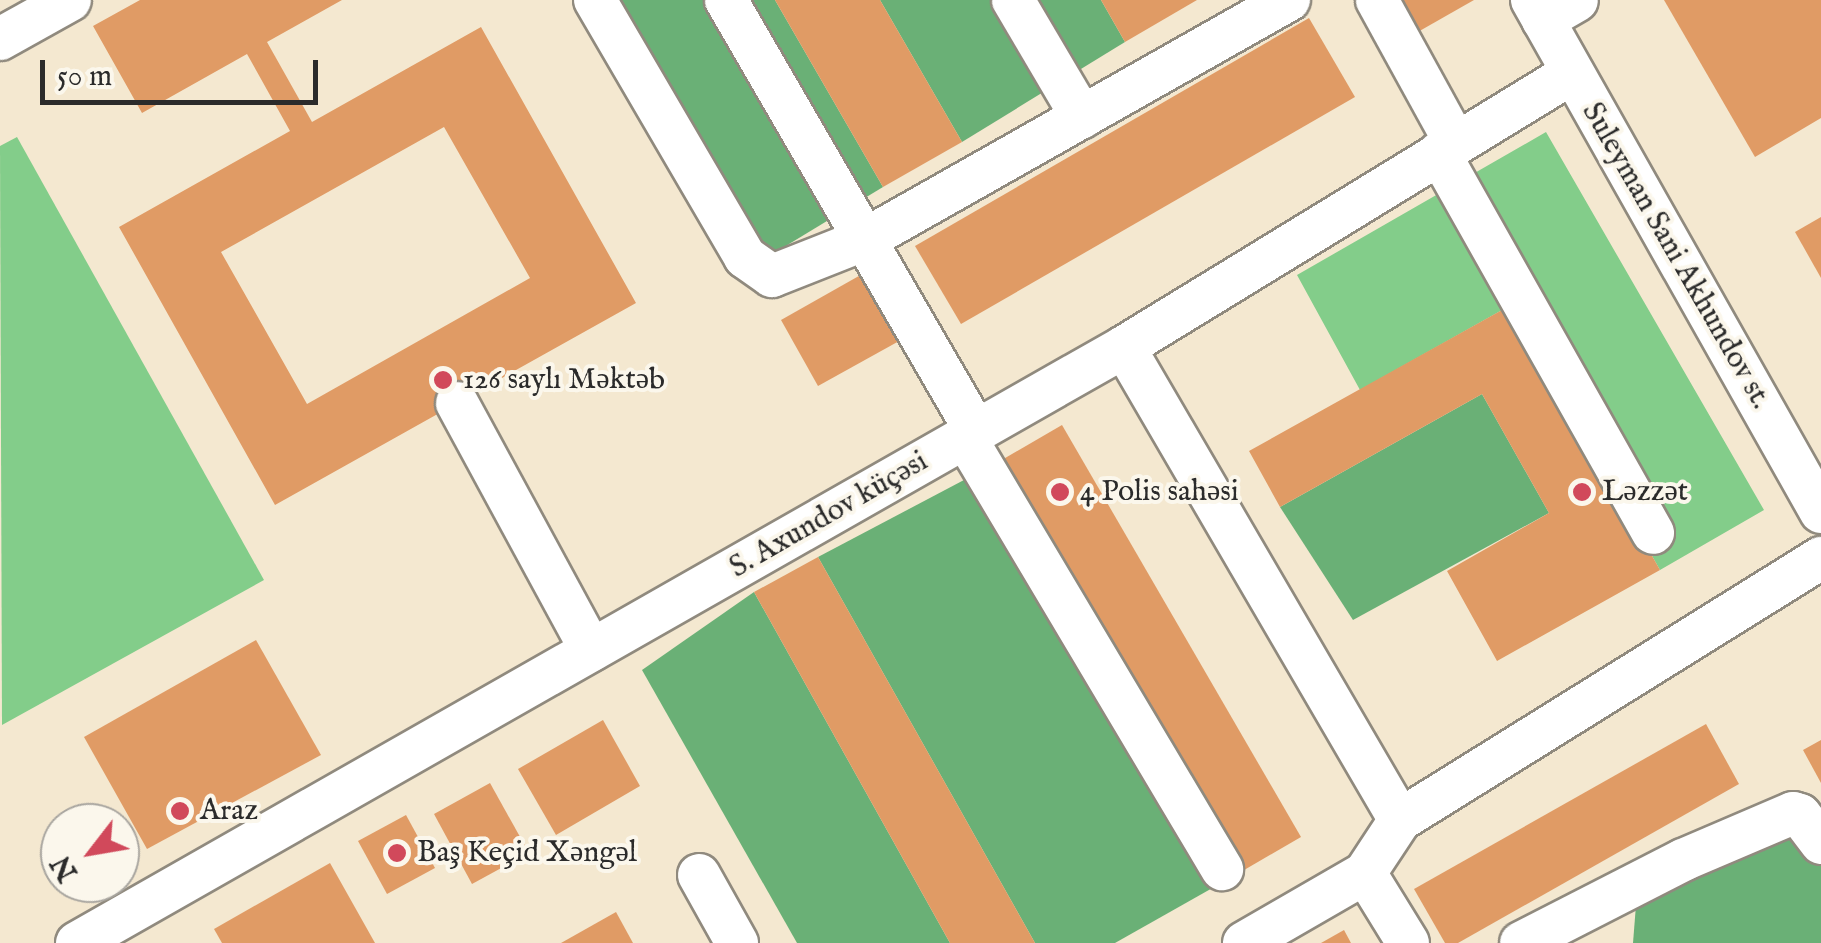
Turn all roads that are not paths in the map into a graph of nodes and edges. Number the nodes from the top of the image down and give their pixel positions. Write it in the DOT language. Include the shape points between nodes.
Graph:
graph roads {
  1 [pos="70,0"];
  2 [pos="595,0"];
  3 [pos="726,0"];
  4 [pos="1013,0"];
  5 [pos="1289,0"];
  6 [pos="1376,0"];
  7 [pos="1550,7"];
  8 [pos="0,39"];
  9 [pos="1572,72"];
  10 [pos="1082,117"];
  11 [pos="1447,148"];
  12 [pos="866,239"];
  13 [pos="1124,348"];
  14 [pos="457,403"];
  15 [pos="971,434"];
  16 [pos="1817,494"];
  17 [pos="1653,534"];
  18 [pos="1821,558"];
  19 [pos="592,650"];
  20 [pos="1400,820"];
  21 [pos="1821,843"];
  22 [pos="1222,869"];
  23 [pos="1365,873"];
  24 [pos="699,875"];
  25 [pos="128,931"];
  26 [pos="76,943"];
  27 [pos="738,943"];
  28 [pos="1244,943"];
  29 [pos="1408,943"];
  30 [pos="1521,943"];
  1 -- 8 [label="street"];
  2 -- 12 [label="street" via="744,257 760,272 785,273"];
  3 -- 12 [label="street"];
  4 -- 10 [label="street"];
  5 -- 10 [label="street"];
  6 -- 11 [label="street"];
  7 -- 9 [label="street, Suleyman Sani Akhundov st."];
  9 -- 11 [label="street, S. Axundov küçəsi"];
  9 -- 16 [label="street, Suleyman Sani Akhundov st."];
  10 -- 12 [label="street"];
  11 -- 13 [label="street, S. Axundov küçəsi"];
  11 -- 17 [label="street"];
  12 -- 15 [label="street"];
  13 -- 15 [label="street, S. Axundov küçəsi"];
  13 -- 20 [label="street"];
  14 -- 19 [label="street"];
  15 -- 19 [label="street, S. Axundov küçəsi"];
  15 -- 22 [label="street"];
  18 -- 20 [label="street"];
  19 -- 25 [label="street, S. Axundov küçəsi"];
  20 -- 23 [label="street"];
  21 -- 30 [label="street" via="1794,814 1684,860"];
  23 -- 28 [label="street"];
  23 -- 29 [label="street"];
  24 -- 27 [label="street"];
  25 -- 26 [label="street, S. Axundov küçəsi"];
}
